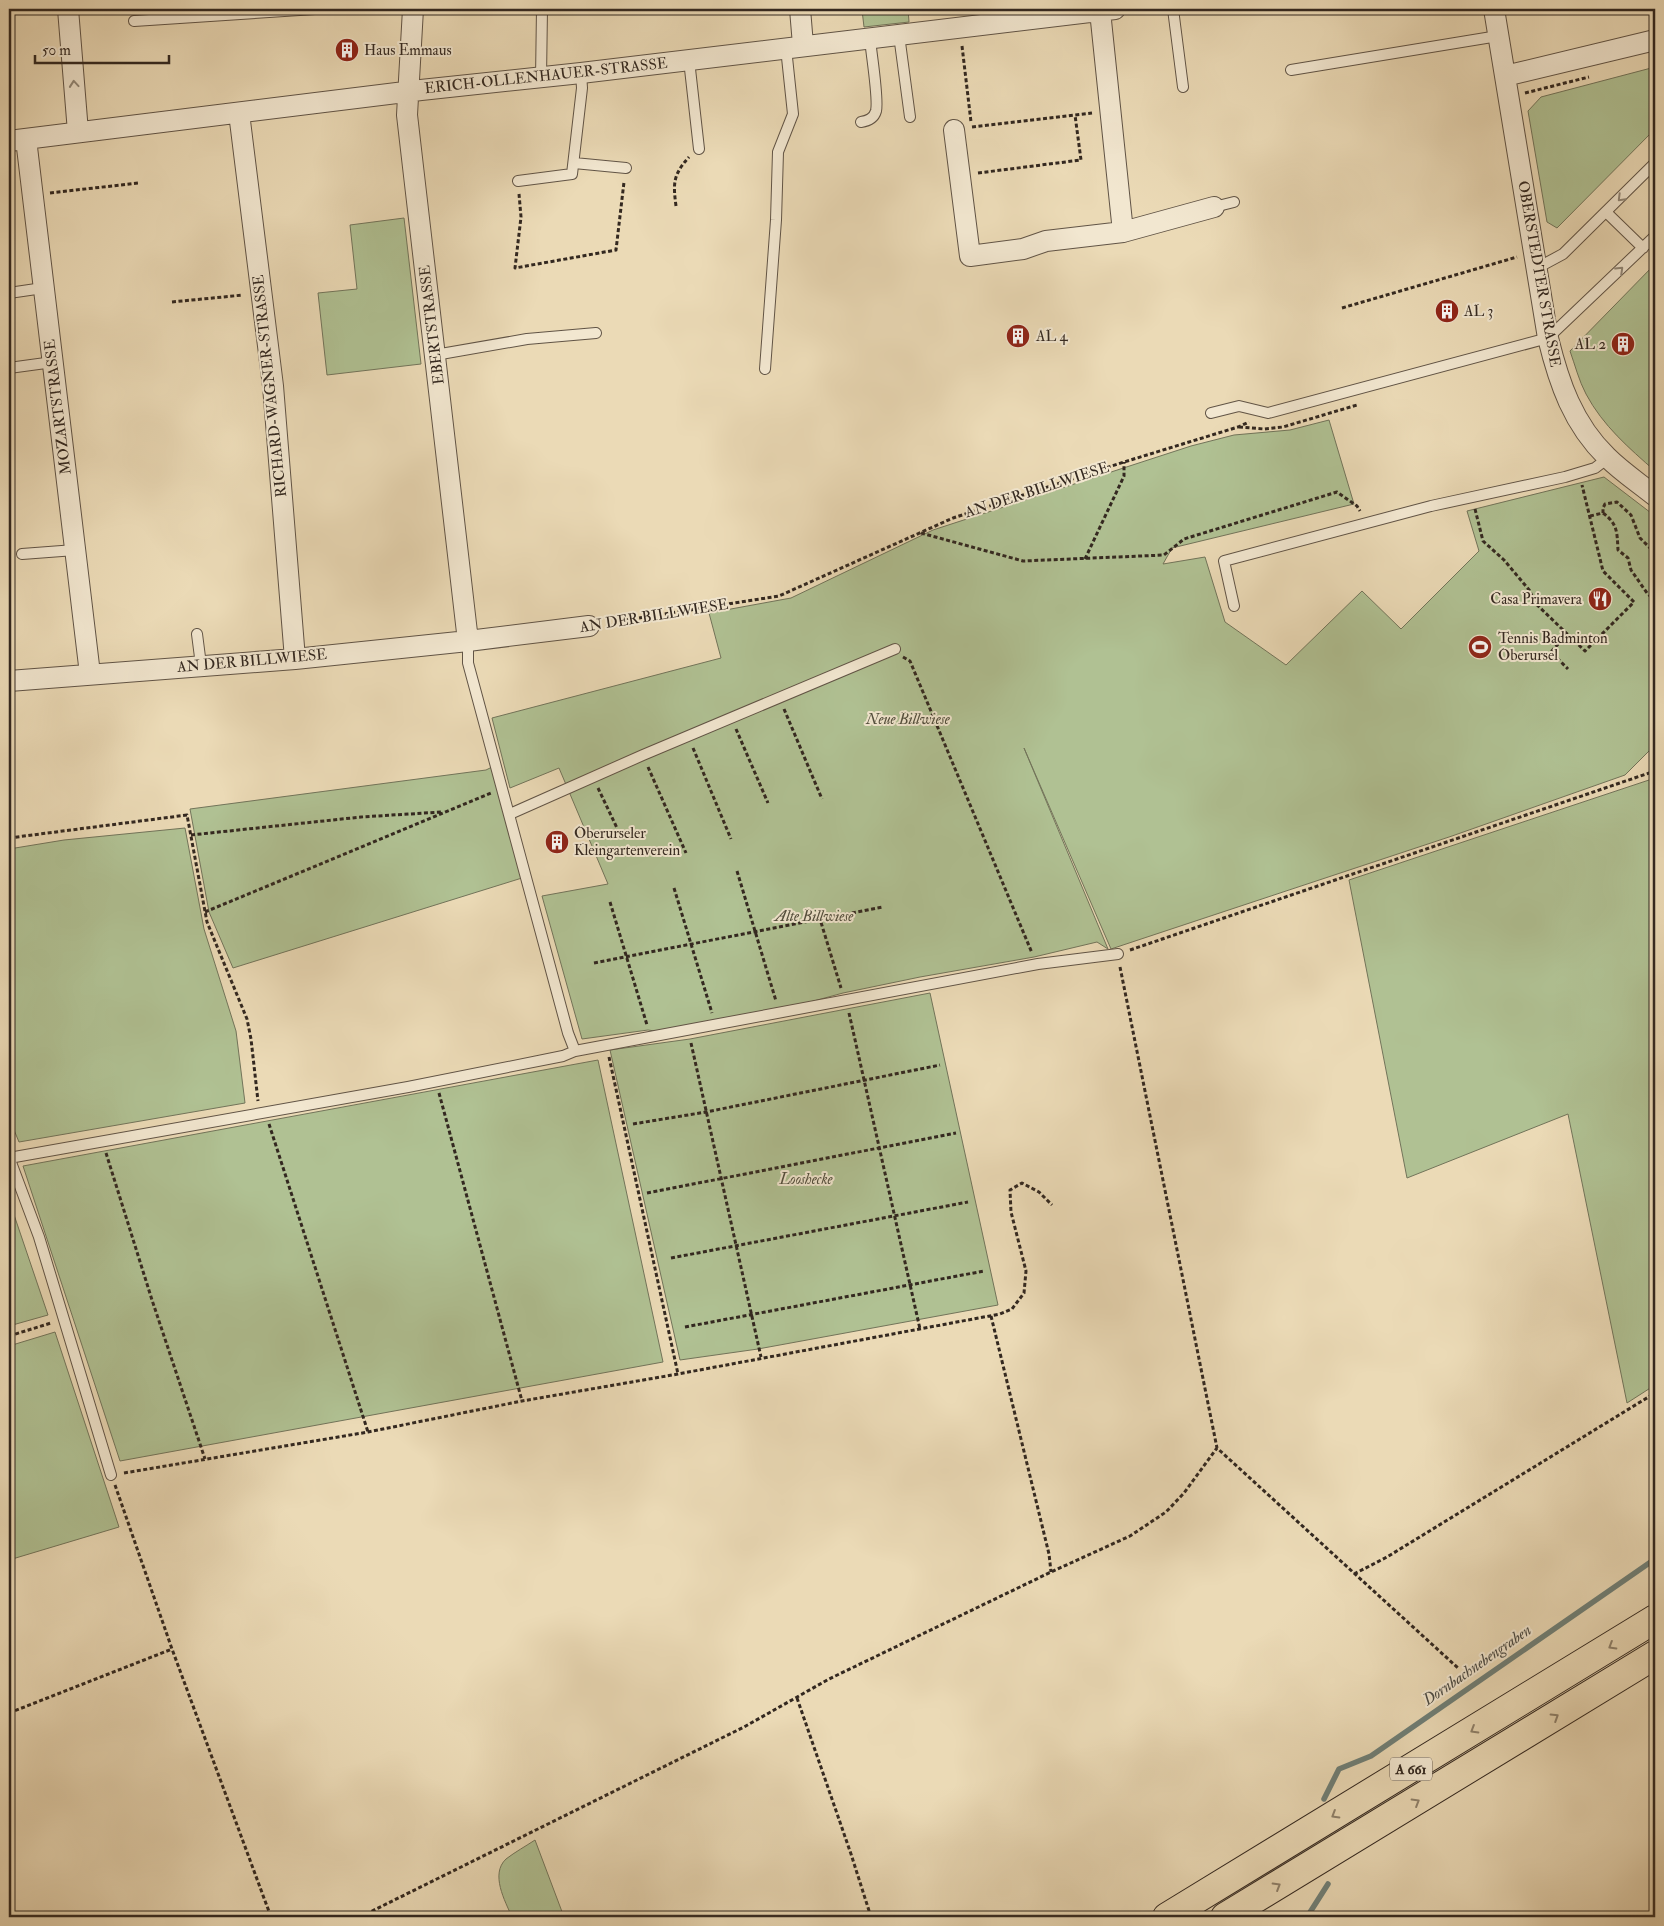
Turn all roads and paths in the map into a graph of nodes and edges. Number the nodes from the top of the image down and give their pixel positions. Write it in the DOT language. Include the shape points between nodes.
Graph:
graph roads {
  1 [pos="68,9"];
  2 [pos="314,9"];
  3 [pos="413,9"];
  4 [pos="542,9"];
  5 [pos="800,9"];
  6 [pos="1173,9"];
  7 [pos="1494,9"];
  8 [pos="1095,10"];
  9 [pos="134,21"];
  10 [pos="960,28"];
  11 [pos="899,35"];
  12 [pos="1498,36"];
  13 [pos="870,38"];
  14 [pos="1655,40"];
  15 [pos="794,47"];
  16 [pos="689,60"];
  17 [pos="1291,70"];
  18 [pos="581,74"];
  19 [pos="1505,76"];
  20 [pos="1591,77"];
  21 [pos="541,78"];
  22 [pos="1183,87"];
  23 [pos="408,92"];
  24 [pos="1509,98"];
  25 [pos="1111,111"];
  26 [pos="239,113"];
  27 [pos="1075,115"];
  28 [pos="910,117"];
  29 [pos="861,122"];
  30 [pos="963,128"];
  31 [pos="78,132"];
  32 [pos="17,140"];
  33 [pos="699,148"];
  34 [pos="574,163"];
  35 [pos="1655,163"];
  36 [pos="626,168"];
  37 [pos="960,175"];
  38 [pos="518,181"];
  39 [pos="138,183"];
  40 [pos="32,194"];
  41 [pos="1234,202"];
  42 [pos="676,206"];
  43 [pos="1214,207"];
  44 [pos="1606,212"];
  45 [pos="1123,232"];
  46 [pos="1655,236"];
  47 [pos="1643,248"];
  48 [pos="1536,260"];
  49 [pos="43,288"];
  50 [pos="9,293"];
  51 [pos="261,293"];
  52 [pos="172,302"];
  53 [pos="1342,308"];
  54 [pos="596,333"];
  55 [pos="1548,338"];
  56 [pos="435,355"];
  57 [pos="53,362"];
  58 [pos="9,368"];
  59 [pos="765,369"];
  60 [pos="1211,413"];
  61 [pos="1268,414"];
  62 [pos="1608,458"];
  63 [pos="1124,462"];
  64 [pos="1579,472"];
  65 [pos="1655,496"];
  66 [pos="1473,497"];
  67 [pos="1602,513"];
  68 [pos="1590,516"];
  69 [pos="1366,524"];
  70 [pos="921,532"];
  71 [pos="75,550"];
  72 [pos="1655,553"];
  73 [pos="22,554"];
  74 [pos="1085,558"];
  75 [pos="1655,601"];
  76 [pos="1234,606"];
  77 [pos="589,626"];
  78 [pos="197,634"];
  79 [pos="1567,634"];
  80 [pos="468,641"];
  81 [pos="895,649"];
  82 [pos="295,658"];
  83 [pos="201,665"];
  84 [pos="1568,669"];
  85 [pos="90,674"];
  86 [pos="9,681"];
  87 [pos="779,697"];
  88 [pos="731,717"];
  89 [pos="688,736"];
  90 [pos="643,755"];
  91 [pos="1655,772"];
  92 [pos="593,776"];
  93 [pos="503,788"];
  94 [pos="822,799"];
  95 [pos="768,803"];
  96 [pos="445,812"];
  97 [pos="510,814"];
  98 [pos="617,828"];
  99 [pos="191,835"];
  100 [pos="9,838"];
  101 [pos="731,839"];
  102 [pos="686,853"];
  103 [pos="737,871"];
  104 [pos="674,888"];
  105 [pos="610,902"];
  106 [pos="883,906"];
  107 [pos="205,912"];
  108 [pos="820,919"];
  109 [pos="755,932"];
  110 [pos="690,944"];
  111 [pos="1118,954"];
  112 [pos="626,957"];
  113 [pos="594,963"];
  114 [pos="1038,964"];
  115 [pos="845,1001"];
  116 [pos="777,1004"];
  117 [pos="712,1016"];
  118 [pos="688,1030"];
  119 [pos="650,1037"];
  120 [pos="606,1046"];
  121 [pos="574,1051"];
  122 [pos="940,1065"];
  123 [pos="436,1080"];
  124 [pos="865,1080"];
  125 [pos="264,1111"];
  126 [pos="706,1112"];
  127 [pos="633,1124"];
  128 [pos="956,1133"];
  129 [pos="102,1141"];
  130 [pos="880,1149"];
  131 [pos="9,1158"];
  132 [pos="720,1179"];
  133 [pos="648,1193"];
  134 [pos="968,1202"];
  135 [pos="1052,1205"];
  136 [pos="895,1217"];
  137 [pos="736,1247"];
  138 [pos="671,1258"];
  139 [pos="984,1271"];
  140 [pos="910,1286"];
  141 [pos="750,1315"];
  142 [pos="992,1316"];
  143 [pos="63,1320"];
  144 [pos="685,1327"];
  145 [pos="920,1330"];
  146 [pos="9,1336"];
  147 [pos="761,1357"];
  148 [pos="678,1374"];
  149 [pos="1655,1393"];
  150 [pos="522,1401"];
  151 [pos="368,1432"];
  152 [pos="1217,1448"];
  153 [pos="205,1460"];
  154 [pos="111,1476"];
  155 [pos="1051,1572"];
  156 [pos="1354,1574"];
  157 [pos="1655,1619"];
  158 [pos="172,1649"];
  159 [pos="1655,1655"];
  160 [pos="1655,1666"];
  161 [pos="1458,1668"];
  162 [pos="1600,1689"];
  163 [pos="797,1698"];
  164 [pos="9,1713"];
  165 [pos="271,1917"];
  166 [pos="360,1917"];
  167 [pos="871,1917"];
  168 [pos="1167,1917"];
  169 [pos="1225,1917"];
  31 -- 1 [label="street, one-way"];
  2 -- 9 [label="lane"];
  3 -- 23 [label="street, EBERTSTRASSE"];
  4 -- 21 [label="lane"];
  5 -- 15 [label="street"];
  6 -- 22 [label="lane"];
  7 -- 12 [label="street, OBERSTEDTER STRASSE"];
  8 -- 10 [label="street, ERICH-OLLENHAUER-STRASSE"];
  8 -- 25 [label="street, ERICH-OLLENHAUER-STRASSE"];
  10 -- 11 [label="street, ERICH-OLLENHAUER-STRASSE"];
  10 -- 30 [label="path"];
  11 -- 13 [label="street, ERICH-OLLENHAUER-STRASSE"];
  11 -- 28 [label="lane"];
  12 -- 17 [label="lane"];
  12 -- 19 [label="street, OBERSTEDTER STRASSE"];
  13 -- 15 [label="street, ERICH-OLLENHAUER-STRASSE"];
  13 -- 29 [label="lane" via="877,105 873,117"];
  14 -- 19 [label="street"];
  15 -- 16 [label="street, ERICH-OLLENHAUER-STRASSE"];
  15 -- 59 [label="lane" via="793,114 778,152"];
  16 -- 18 [label="street, ERICH-OLLENHAUER-STRASSE"];
  16 -- 33 [label="lane"];
  18 -- 21 [label="street, ERICH-OLLENHAUER-STRASSE"];
  18 -- 34 [label="lane"];
  19 -- 24 [label="street, OBERSTEDTER STRASSE"];
  20 -- 24 [label="path"];
  21 -- 23 [label="street, ERICH-OLLENHAUER-STRASSE"];
  23 -- 26 [label="street, ERICH-OLLENHAUER-STRASSE"];
  23 -- 56 [label="street, EBERTSTRASSE" via="407,115"];
  24 -- 48 [label="street, OBERSTEDTER STRASSE"];
  25 -- 27 [label="path"];
  25 -- 45 [label="street, ERICH-OLLENHAUER-STRASSE"];
  26 -- 31 [label="street, ERICH-OLLENHAUER-STRASSE"];
  26 -- 51 [label="street, RICHARD-WAGNER-STRASSE"];
  27 -- 30 [label="path"];
  27 -- 37 [label="path" via="1081,160"];
  30 -- 37 [label="street"];
  31 -- 32 [label="street, ERICH-OLLENHAUER-STRASSE"];
  32 -- 40 [label="street, MOZARTSTRASSE"];
  33 -- 42 [label="path" via="675,176"];
  34 -- 36 [label="lane"];
  34 -- 38 [label="lane" via="572,174"];
  35 -- 44 [label="lane, one-way"];
  36 -- 38 [label="path" via="616,250 515,268 521,217"];
  37 -- 45 [label="street" via="970,256 1023,249 1046,241"];
  39 -- 40 [label="path"];
  40 -- 49 [label="street, MOZARTSTRASSE"];
  41 -- 43 [label="lane"];
  43 -- 45 [label="street"];
  44 -- 47 [label="lane"];
  44 -- 48 [label="lane" via="1563,254"];
  46 -- 47 [label="lane"];
  55 -- 47 [label="lane, one-way"];
  48 -- 53 [label="path"];
  48 -- 55 [label="street, OBERSTEDTER STRASSE"];
  49 -- 50 [label="lane"];
  49 -- 57 [label="street, MOZARTSTRASSE"];
  51 -- 52 [label="path"];
  51 -- 82 [label="street, RICHARD-WAGNER-STRASSE" via="273,386"];
  54 -- 56 [label="lane" via="527,339"];
  55 -- 61 [label="lane"];
  55 -- 62 [label="street, OBERSTEDTER STRASSE" via="1567,402 1581,427"];
  56 -- 80 [label="street, EBERTSTRASSE"];
  57 -- 58 [label="lane"];
  57 -- 71 [label="street, MOZARTSTRASSE"];
  60 -- 61 [label="lane" via="1239,406"];
  61 -- 63 [label="path, AN DER BILLWIESE" via="1238,427"];
  62 -- 64 [label="lane" via="1595,468"];
  62 -- 65 [label="street, OBERSTEDTER STRASSE"];
  63 -- 70 [label="path, AN DER BILLWIESE" via="953,518"];
  63 -- 74 [label="path" via="1124,476"];
  64 -- 66 [label="lane"];
  64 -- 68 [label="path"];
  66 -- 69 [label="lane"];
  66 -- 79 [label="path" via="1483,541 1530,590 1534,602"];
  67 -- 68 [label="path"];
  67 -- 72 [label="path" via="1605,504 1617,502 1631,515 1640,538"];
  67 -- 75 [label="path" via="1615,526 1618,550 1628,558 1631,570"];
  68 -- 79 [label="path" via="1603,571 1634,602 1585,651"];
  69 -- 74 [label="path" via="1357,506 1337,492 1184,538 1164,555"];
  69 -- 76 [label="lane" via="1224,562"];
  70 -- 74 [label="path" via="1023,561"];
  70 -- 77 [label="path, AN DER BILLWIESE" via="778,596"];
  71 -- 73 [label="lane"];
  71 -- 85 [label="street, MOZARTSTRASSE"];
  77 -- 80 [label="street, AN DER BILLWIESE"];
  78 -- 83 [label="lane"];
  79 -- 84 [label="path" via="1551,652"];
  80 -- 82 [label="street, AN DER BILLWIESE"];
  80 -- 93 [label="lane" via="468,663"];
  81 -- 87 [label="lane"];
  81 -- 114 [label="path" via="910,662"];
  82 -- 83 [label="street, AN DER BILLWIESE"];
  83 -- 85 [label="street, AN DER BILLWIESE"];
  85 -- 86 [label="street, AN DER BILLWIESE"];
  87 -- 88 [label="lane"];
  87 -- 94 [label="path"];
  88 -- 89 [label="lane"];
  88 -- 95 [label="path"];
  89 -- 90 [label="lane"];
  89 -- 101 [label="path"];
  90 -- 92 [label="lane"];
  90 -- 102 [label="path"];
  91 -- 111 [label="path"];
  92 -- 97 [label="lane"];
  92 -- 98 [label="path"];
  93 -- 96 [label="path"];
  93 -- 97 [label="lane"];
  96 -- 99 [label="path" via="352,817"];
  96 -- 107 [label="path"];
  97 -- 121 [label="lane"];
  99 -- 100 [label="path" via="187,814"];
  99 -- 107 [label="path"];
  103 -- 109 [label="path"];
  104 -- 110 [label="path"];
  105 -- 112 [label="path"];
  106 -- 108 [label="path"];
  107 -- 125 [label="path" via="247,1020 258,1104"];
  108 -- 109 [label="path"];
  108 -- 115 [label="path"];
  109 -- 110 [label="path"];
  109 -- 116 [label="path"];
  110 -- 112 [label="path"];
  110 -- 117 [label="path"];
  111 -- 114 [label="lane"];
  111 -- 152 [label="path"];
  112 -- 113 [label="path"];
  112 -- 119 [label="path"];
  114 -- 115 [label="lane"];
  115 -- 118 [label="lane"];
  115 -- 124 [label="path"];
  118 -- 119 [label="lane"];
  118 -- 126 [label="path"];
  119 -- 120 [label="lane"];
  120 -- 121 [label="lane"];
  120 -- 148 [label="path"];
  121 -- 123 [label="lane" via="563,1056"];
  122 -- 124 [label="path"];
  123 -- 125 [label="lane"];
  123 -- 150 [label="path"];
  124 -- 126 [label="path"];
  124 -- 130 [label="path"];
  125 -- 129 [label="lane"];
  125 -- 151 [label="path"];
  126 -- 127 [label="path"];
  126 -- 132 [label="path"];
  128 -- 130 [label="path"];
  129 -- 131 [label="lane"];
  129 -- 153 [label="path"];
  130 -- 132 [label="path"];
  130 -- 136 [label="path"];
  131 -- 143 [label="lane" via="39,1237"];
  132 -- 133 [label="path"];
  132 -- 137 [label="path"];
  134 -- 136 [label="path"];
  135 -- 142 [label="path" via="1039,1192 1022,1183 1010,1190 1011,1212 1026,1271 1024,1293 1012,1308"];
  136 -- 137 [label="path"];
  136 -- 140 [label="path"];
  137 -- 138 [label="path"];
  137 -- 141 [label="path"];
  139 -- 140 [label="path"];
  140 -- 141 [label="path"];
  140 -- 145 [label="path"];
  141 -- 144 [label="path"];
  141 -- 147 [label="path"];
  142 -- 145 [label="path"];
  142 -- 155 [label="path"];
  143 -- 146 [label="path"];
  143 -- 154 [label="lane"];
  145 -- 147 [label="path"];
  147 -- 148 [label="path"];
  148 -- 150 [label="path"];
  149 -- 156 [label="path"];
  150 -- 151 [label="path"];
  151 -- 153 [label="path"];
  152 -- 155 [label="path" via="1184,1494 1166,1512 1130,1536"];
  152 -- 156 [label="path"];
  153 -- 154 [label="path"];
  154 -- 158 [label="path"];
  155 -- 163 [label="path" via="829,1679"];
  156 -- 161 [label="path"];
  157 -- 168 [label="highway, A 661, one-way"];
  158 -- 164 [label="path"];
  158 -- 165 [label="path"];
  159 -- 162 [label="highway, A 661"];
  160 -- 162 [label="highway, A 661"];
  169 -- 162 [label="highway, A 661, one-way"];
  163 -- 166 [label="path"];
  163 -- 167 [label="path"];
}
